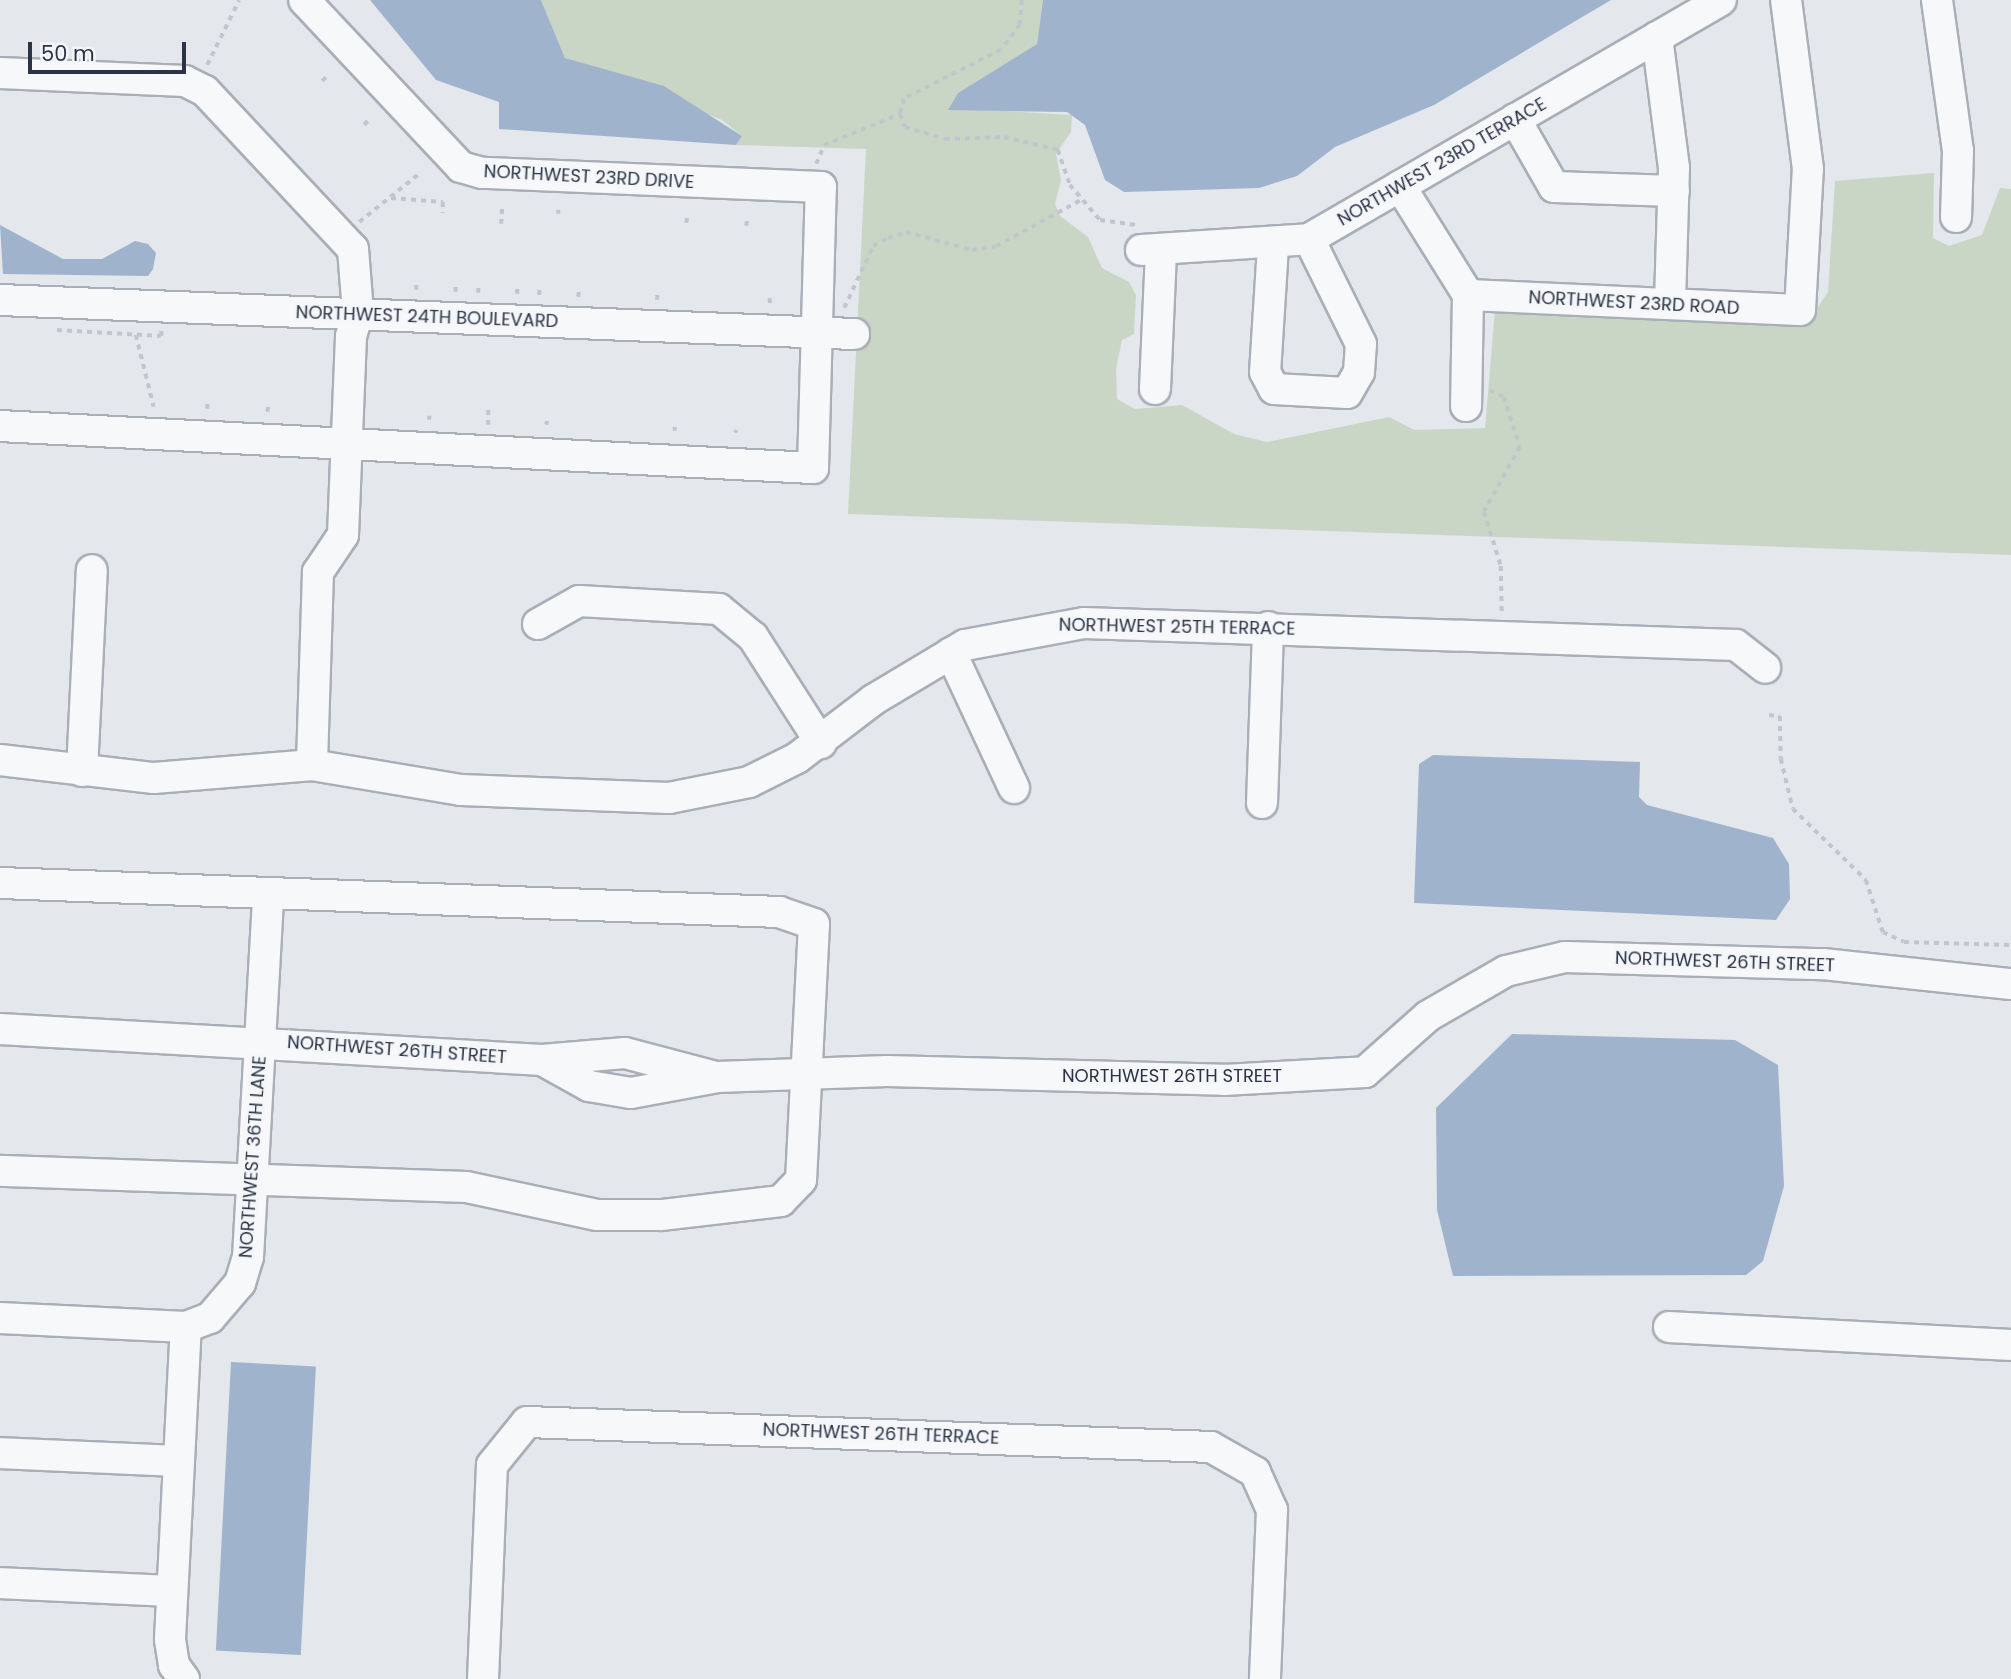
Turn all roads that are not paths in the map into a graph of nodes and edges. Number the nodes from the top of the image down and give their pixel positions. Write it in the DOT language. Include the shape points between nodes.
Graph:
graph roads {
  1 [pos="304,0"];
  2 [pos="1721,0"];
  3 [pos="1786,0"];
  4 [pos="1937,0"];
  5 [pos="1657,37"];
  6 [pos="0,73"];
  7 [pos="1516,119"];
  8 [pos="1400,186"];
  9 [pos="1674,191"];
  10 [pos="1956,217"];
  11 [pos="1310,239"];
  12 [pos="1273,246"];
  13 [pos="1468,295"];
  14 [pos="0,300"];
  15 [pos="1670,304"];
  16 [pos="358,312"];
  17 [pos="849,322"];
  18 [pos="818,332"];
  19 [pos="1155,389"];
  20 [pos="1466,395"];
  21 [pos="0,426"];
  22 [pos="348,445"];
  23 [pos="92,570"];
  24 [pos="538,624"];
  25 [pos="1268,627"];
  26 [pos="951,653"];
  27 [pos="1765,668"];
  28 [pos="821,743"];
  29 [pos="0,760"];
  30 [pos="312,765"];
  31 [pos="82,771"];
  32 [pos="1014,788"];
  33 [pos="1262,803"];
  34 [pos="0,883"];
  35 [pos="268,895"];
  36 [pos="2011,985"];
  37 [pos="0,1029"];
  38 [pos="261,1041"];
  39 [pos="542,1060"];
  40 [pos="804,1074"];
  41 [pos="718,1077"];
  42 [pos="0,1171"];
  43 [pos="253,1183"];
  44 [pos="0,1318"];
  45 [pos="186,1327"];
  46 [pos="1669,1327"];
  47 [pos="2011,1345"];
  48 [pos="0,1453"];
  49 [pos="179,1461"];
  50 [pos="0,1583"];
  51 [pos="172,1591"];
  52 [pos="184,1679"];
  53 [pos="483,1679"];
  54 [pos="1265,1679"];
  1 -- 18 [label="street, NORTHWEST 23RD DRIVE" via="461,167 482,173 815,187"];
  2 -- 5 [label="street, NORTHWEST 23RD TERRACE"];
  3 -- 15 [label="street, NORTHWEST 23RD ROAD" via="1808,169 1800,310"];
  4 -- 10 [label="street" via="1958,151"];
  5 -- 7 [label="street, NORTHWEST 23RD TERRACE"];
  5 -- 9 [label="street"];
  6 -- 16 [label="street" via="185,81 205,91 353,249"];
  7 -- 8 [label="street, NORTHWEST 23RD TERRACE"];
  7 -- 9 [label="street" via="1554,187"];
  8 -- 11 [label="street, NORTHWEST 23RD TERRACE"];
  8 -- 13 [label="street"];
  9 -- 15 [label="street"];
  11 -- 12 [label="street, NORTHWEST 23RD TERRACE"];
  11 -- 12 [label="street" via="1357,327 1359,372 1347,393 1274,389 1265,372"];
  12 -- 19 [label="street, NORTHWEST 23RD TERRACE" via="1147,242"];
  13 -- 15 [label="street, NORTHWEST 23RD ROAD"];
  13 -- 20 [label="street"];
  14 -- 16 [label="street, NORTHWEST 24TH BOULEVARD"];
  16 -- 18 [label="street, NORTHWEST 24TH BOULEVARD"];
  16 -- 22 [label="street" via="351,336"];
  17 -- 18 [label="street, NORTHWEST 24TH BOULEVARD"];
  18 -- 22 [label="street" via="813,468"];
  21 -- 22 [label="street"];
  22 -- 30 [label="street" via="343,535 318,572"];
  23 -- 31 [label="street"];
  24 -- 28 [label="street" via="579,601 719,609 753,637"];
  25 -- 26 [label="street, NORTHWEST 25TH TERRACE" via="1084,623 1017,632"];
  25 -- 27 [label="street, NORTHWEST 25TH TERRACE" via="1736,645"];
  25 -- 33 [label="street"];
  26 -- 28 [label="street, NORTHWEST 25TH TERRACE" via="873,700"];
  26 -- 32 [label="street"];
  28 -- 30 [label="street, NORTHWEST 25TH TERRACE" via="749,782 657,798 461,790"];
  29 -- 31 [label="street, NORTHWEST 25TH TERRACE"];
  30 -- 31 [label="street, NORTHWEST 25TH TERRACE" via="154,778"];
  34 -- 35 [label="street"];
  35 -- 38 [label="street, NORTHWEST 36TH LANE"];
  35 -- 40 [label="street" via="810,917"];
  36 -- 40 [label="street, NORTHWEST 26TH STREET" via="1823,964 1565,957 1506,971 1428,1016 1365,1072 1224,1080"];
  37 -- 38 [label="street, NORTHWEST 26TH STREET"];
  38 -- 39 [label="street, NORTHWEST 26TH STREET"];
  38 -- 43 [label="street, NORTHWEST 36TH LANE"];
  39 -- 41 [label="street, NORTHWEST 26TH STREET" via="625,1053"];
  39 -- 41 [label="street, NORTHWEST 26TH STREET" via="611,1092 648,1092"];
  40 -- 41 [label="street, NORTHWEST 26TH STREET"];
  40 -- 43 [label="street" via="801,1180 792,1194 769,1204 597,1215 466,1187"];
  42 -- 43 [label="street"];
  43 -- 45 [label="street, NORTHWEST 36TH LANE" via="248,1257 240,1283 210,1318"];
  44 -- 45 [label="street"];
  45 -- 49 [label="street"];
  46 -- 47 [label="street"];
  48 -- 49 [label="street"];
  49 -- 51 [label="street"];
  50 -- 51 [label="street"];
  51 -- 52 [label="street" via="173,1665"];
  53 -- 54 [label="street, NORTHWEST 26TH TERRACE" via="492,1465 507,1440 527,1422 1211,1447 1255,1472 1272,1510"];
}
